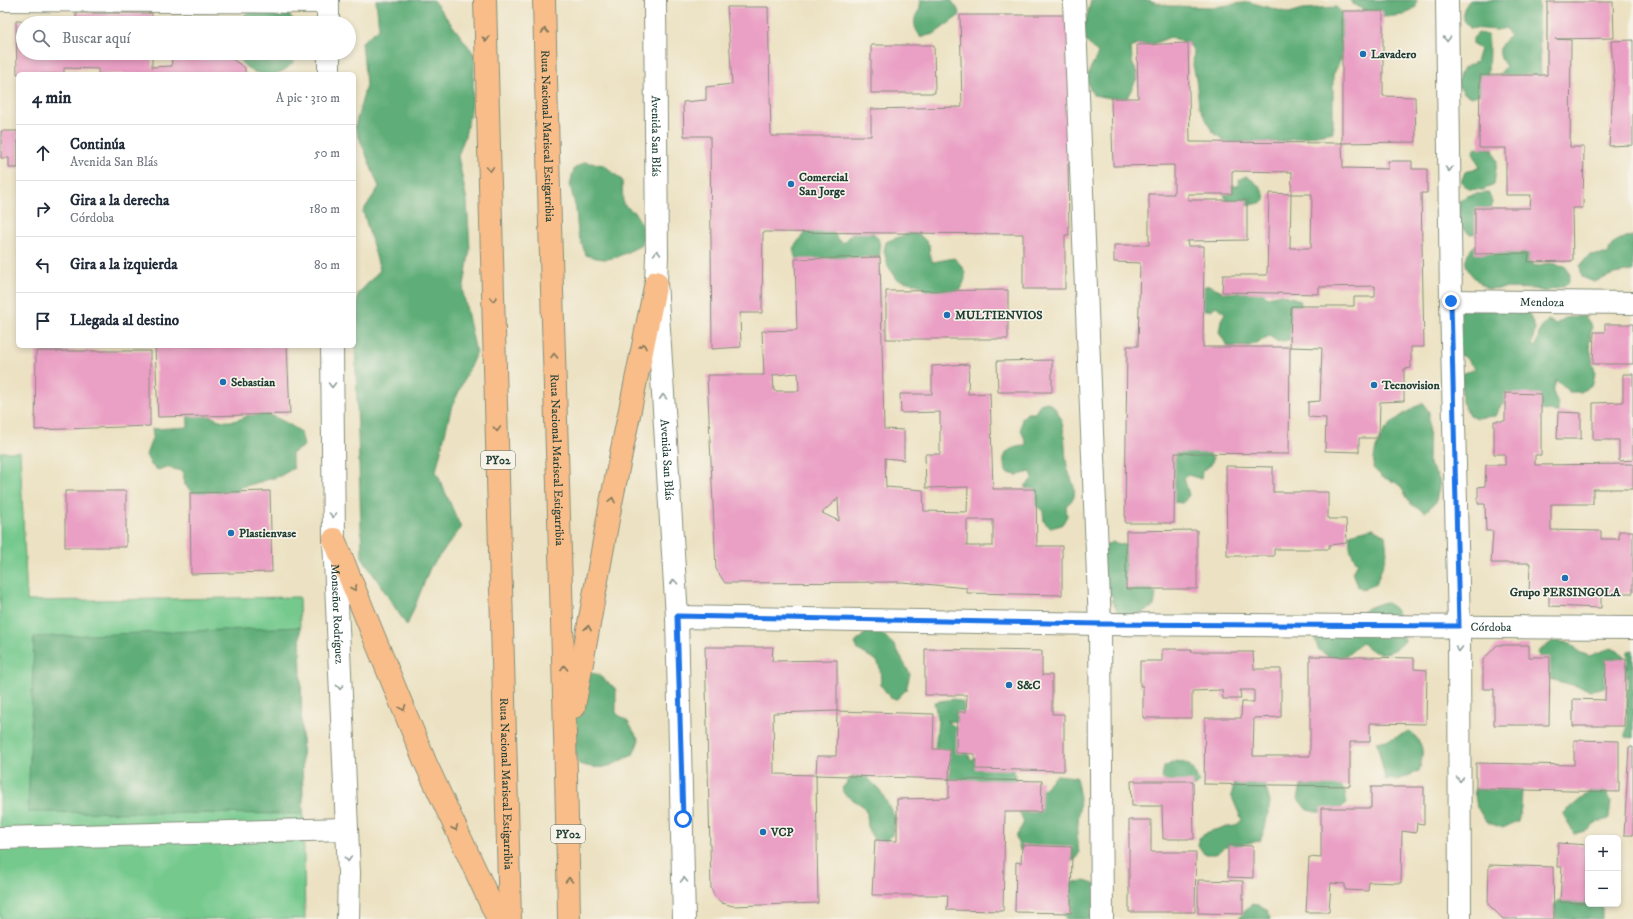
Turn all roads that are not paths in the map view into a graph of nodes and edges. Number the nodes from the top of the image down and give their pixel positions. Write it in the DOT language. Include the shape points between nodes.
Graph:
graph roads {
  1 [pos="0,0"];
  2 [pos="485,0"];
  3 [pos="544,0"];
  4 [pos="655,0"];
  5 [pos="1074,0"];
  6 [pos="1447,0"];
  7 [pos="328,1"];
  8 [pos="328,16"];
  9 [pos="329,60"];
  10 [pos="329,72"];
  11 [pos="656,282"];
  12 [pos="1451,301"];
  13 [pos="1633,303"];
  14 [pos="332,348"];
  15 [pos="334,539"];
  16 [pos="677,616"];
  17 [pos="1100,624"];
  18 [pos="1459,626"];
  19 [pos="1633,628"];
  20 [pos="566,749"];
  21 [pos="347,829"];
  22 [pos="0,838"];
  23 [pos="349,882"];
  24 [pos="348,919"];
  25 [pos="353,919"];
  26 [pos="498,919"];
  27 [pos="510,919"];
  28 [pos="569,919"];
  29 [pos="684,919"];
  30 [pos="1102,919"];
  31 [pos="1460,919"];
  1 -- 7 [label="street"];
  2 -- 27 [label="highway, Ruta Nacional Mariscal Estigarribia / PY02, one-way"];
  20 -- 3 [label="highway, Ruta Nacional Mariscal Estigarribia / PY02, one-way"];
  11 -- 4 [label="street, Avenida San Blás, one-way" via="658,256"];
  5 -- 17 [label="street"];
  6 -- 12 [label="street, one-way"];
  7 -- 8 [label="street"];
  9 -- 10 [label="street"];
  16 -- 11 [label="street, Avenida San Blás, one-way"];
  20 -- 11 [label="highway, one-way" via="610,508"];
  12 -- 13 [label="street, Mendoza"];
  12 -- 18 [label="street"];
  14 -- 15 [label="street, Monseñor Rodríguez, one-way"];
  15 -- 21 [label="street, Monseñor Rodríguez, one-way"];
  15 -- 26 [label="highway, one-way" via="426,764"];
  16 -- 17 [label="street, Córdoba"];
  29 -- 16 [label="street, Avenida San Blás, one-way"];
  17 -- 18 [label="street, Córdoba"];
  17 -- 30 [label="street"];
  18 -- 19 [label="street, Córdoba"];
  18 -- 31 [label="street, one-way"];
  28 -- 20 [label="highway, Ruta Nacional Mariscal Estigarribia / PY02, one-way"];
  21 -- 22 [label="street"];
  21 -- 23 [label="street, Monseñor Rodríguez, one-way"];
  23 -- 24 [label="street, Monseñor Rodríguez"];
  23 -- 25 [label="street, Monseñor Rodríguez"];
}
